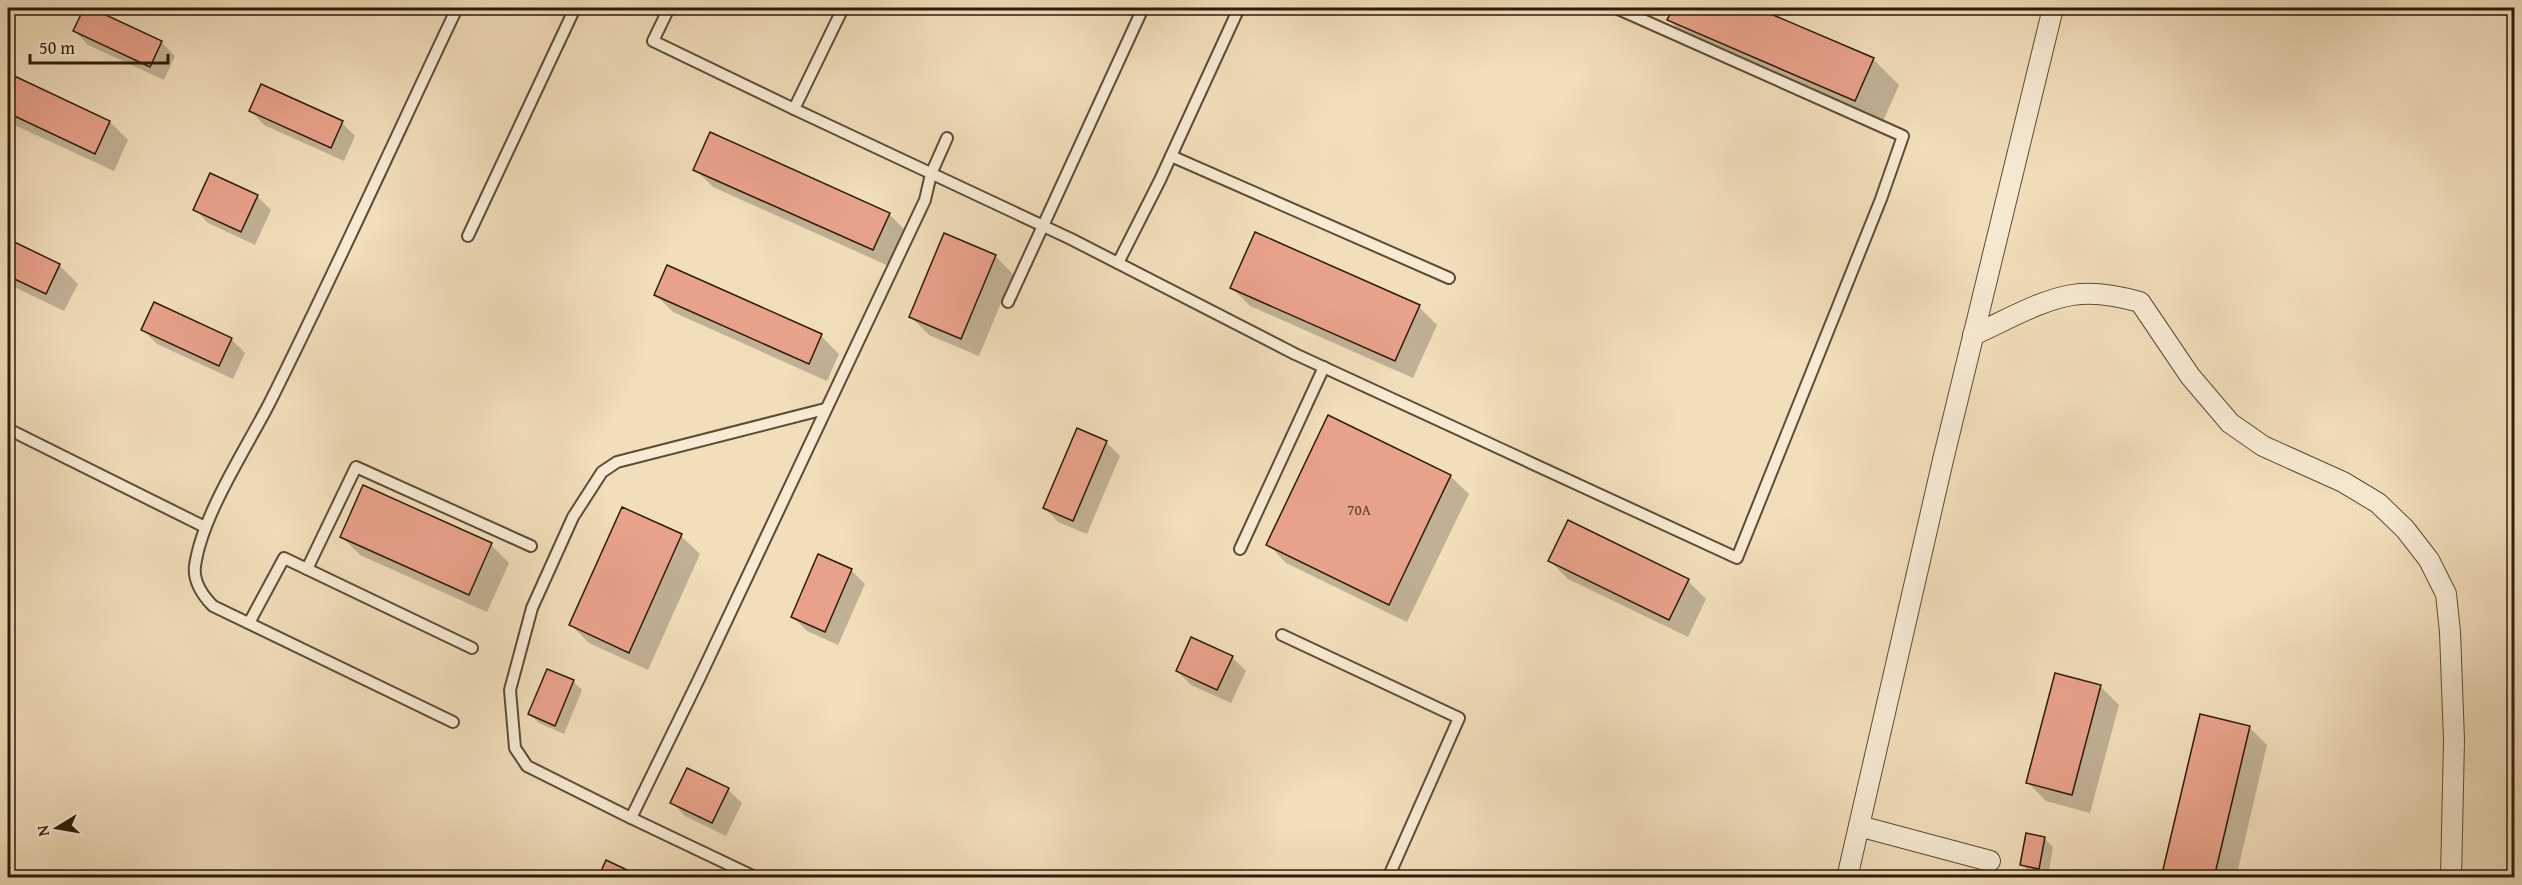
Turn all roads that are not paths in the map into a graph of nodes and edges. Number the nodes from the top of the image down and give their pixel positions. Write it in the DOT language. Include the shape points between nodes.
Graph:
graph roads {
  1 [pos="457,8"];
  2 [pos="575,8"];
  3 [pos="669,8"];
  4 [pos="843,8"];
  5 [pos="1143,8"];
  6 [pos="1616,8"];
  7 [pos="2053,8"];
  8 [pos="1234,9"];
  9 [pos="794,109"];
  10 [pos="947,138"];
  11 [pos="1171,156"];
  12 [pos="931,174"];
  13 [pos="1042,225"];
  14 [pos="468,236"];
  15 [pos="1118,263"];
  16 [pos="1449,278"];
  17 [pos="1008,302"];
  18 [pos="1973,335"];
  19 [pos="1324,367"];
  20 [pos="825,409"];
  21 [pos="8,429"];
  22 [pos="205,527"];
  23 [pos="531,546"];
  24 [pos="1240,549"];
  25 [pos="307,569"];
  26 [pos="249,623"];
  27 [pos="1282,635"];
  28 [pos="472,648"];
  29 [pos="453,722"];
  30 [pos="630,818"];
  31 [pos="1859,826"];
  32 [pos="1990,861"];
  33 [pos="757,878"];
  34 [pos="1388,878"];
  35 [pos="1847,878"];
  36 [pos="2451,878"];
  1 -- 22 [label="lane" via="270,401"];
  2 -- 14 [label="lane"];
  3 -- 9 [label="lane" via="653,41"];
  4 -- 9 [label="lane"];
  5 -- 13 [label="lane"];
  6 -- 19 [label="lane" via="1903,135 1737,558"];
  7 -- 18 [label="street"];
  8 -- 11 [label="lane"];
  9 -- 12 [label="lane"];
  10 -- 12 [label="lane"];
  11 -- 15 [label="lane"];
  11 -- 16 [label="lane"];
  12 -- 13 [label="lane"];
  12 -- 20 [label="lane" via="925,200"];
  13 -- 15 [label="lane"];
  13 -- 17 [label="lane"];
  15 -- 19 [label="lane"];
  18 -- 31 [label="street"];
  18 -- 36 [label="street" via="2070,295 2120,296 2140,302 2190,376 2230,423 2263,446 2343,482 2378,503 2404,529 2429,561 2446,594 2454,740"];
  19 -- 24 [label="lane"];
  20 -- 30 [label="lane"];
  20 -- 30 [label="lane" via="617,462 602,472 573,516 532,608 510,690 516,748 527,766"];
  21 -- 22 [label="lane"];
  22 -- 26 [label="lane" via="195,568 197,583 213,606"];
  23 -- 25 [label="lane" via="356,467"];
  25 -- 26 [label="lane" via="284,558"];
  25 -- 28 [label="lane"];
  26 -- 29 [label="lane"];
  27 -- 34 [label="lane" via="1459,718"];
  30 -- 33 [label="lane"];
  31 -- 32 [label="street"];
  31 -- 35 [label="street"];
}
